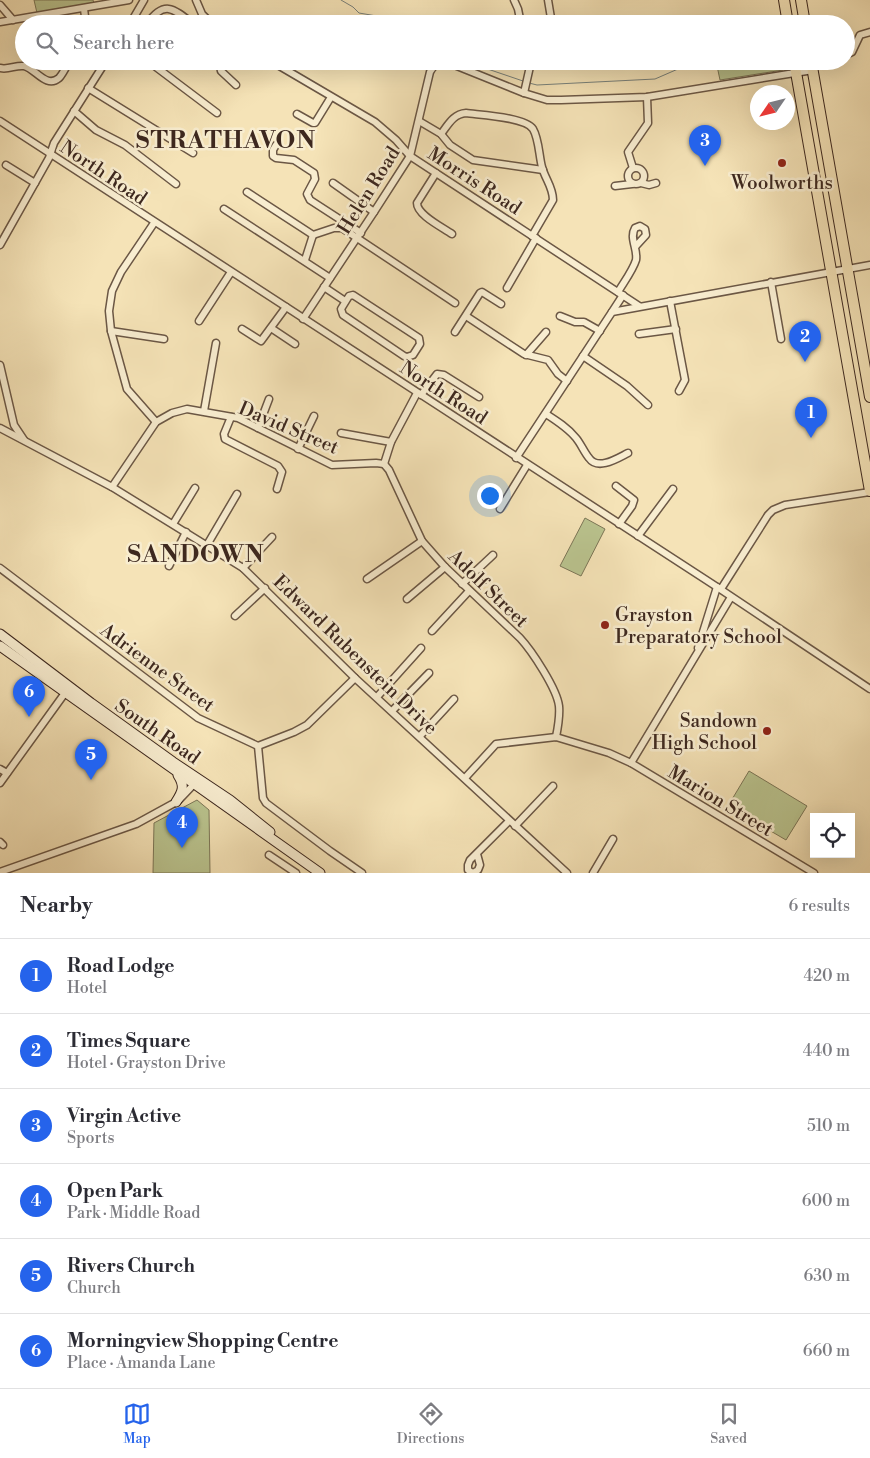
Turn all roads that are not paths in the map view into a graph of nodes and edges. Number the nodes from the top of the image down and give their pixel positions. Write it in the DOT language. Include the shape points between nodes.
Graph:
graph roads {
  1 [pos="128,0"];
  2 [pos="144,0"];
  3 [pos="196,0"];
  4 [pos="514,0"];
  5 [pos="548,0"];
  6 [pos="784,0"];
  7 [pos="801,0"];
  8 [pos="0,5"];
  9 [pos="84,9"];
  10 [pos="45,15"];
  11 [pos="85,15"];
  12 [pos="135,15"];
  13 [pos="153,15"];
  14 [pos="181,15"];
  15 [pos="203,15"];
  16 [pos="519,15"];
  17 [pos="550,15"];
  18 [pos="786,15"];
  19 [pos="804,15"];
  20 [pos="13,20"];
  21 [pos="0,22"];
  22 [pos="870,32"];
  23 [pos="855,46"];
  24 [pos="0,68"];
  25 [pos="15,68"];
  26 [pos="32,70"];
  27 [pos="64,70"];
  28 [pos="100,70"];
  29 [pos="160,70"];
  30 [pos="222,70"];
  31 [pos="287,70"];
  32 [pos="431,70"];
  33 [pos="468,70"];
  34 [pos="530,70"];
  35 [pos="796,70"];
  36 [pos="803,70"];
  37 [pos="813,70"];
  38 [pos="796,73"];
  39 [pos="236,85"];
  40 [pos="88,88"];
  41 [pos="525,90"];
  42 [pos="331,97"];
  43 [pos="647,97"];
  44 [pos="74,111"];
  45 [pos="217,113"];
  46 [pos="297,114"];
  47 [pos="0,121"];
  48 [pos="419,121"];
  49 [pos="441,134"];
  50 [pos="276,145"];
  51 [pos="193,153"];
  52 [pos="51,154"];
  53 [pos="410,156"];
  54 [pos="6,165"];
  55 [pos="633,168"];
  56 [pos="543,170"];
  57 [pos="436,173"];
  58 [pos="35,183"];
  59 [pos="333,183"];
  60 [pos="641,183"];
  61 [pos="656,183"];
  62 [pos="176,184"];
  63 [pos="632,184"];
  64 [pos="615,186"];
  65 [pos="247,192"];
  66 [pos="224,209"];
  67 [pos="374,212"];
  68 [pos="154,223"];
  69 [pos="360,233"];
  70 [pos="452,234"];
  71 [pos="313,235"];
  72 [pos="534,237"];
  73 [pos="356,239"];
  74 [pos="0,243"];
  75 [pos="635,247"];
  76 [pos="305,260"];
  77 [pos="870,264"];
  78 [pos="847,269"];
  79 [pos="831,271"];
  80 [pos="231,272"];
  81 [pos="330,278"];
  82 [pos="771,282"];
  83 [pos="324,288"];
  84 [pos="506,288"];
  85 [pos="621,294"];
  86 [pos="345,301"];
  87 [pos="670,301"];
  88 [pos="455,303"];
  89 [pos="501,304"];
  90 [pos="640,306"];
  91 [pos="286,308"];
  92 [pos="612,312"];
  93 [pos="466,316"];
  94 [pos="560,316"];
  95 [pos="303,318"];
  96 [pos="199,321"];
  97 [pos="271,328"];
  98 [pos="242,329"];
  99 [pos="676,329"];
  100 [pos="600,331"];
  101 [pos="111,332"];
  102 [pos="455,332"];
  103 [pos="546,332"];
  104 [pos="639,334"];
  105 [pos="164,339"];
  106 [pos="781,339"];
  107 [pos="216,343"];
  108 [pos="295,344"];
  109 [pos="526,355"];
  110 [pos="583,356"];
  111 [pos="0,365"];
  112 [pos="567,381"];
  113 [pos="680,391"];
  114 [pos="419,394"];
  115 [pos="7,395"];
  116 [pos="479,397"];
  117 [pos="870,398"];
  118 [pos="269,399"];
  119 [pos="0,400"];
  120 [pos="648,406"];
  121 [pos="204,412"];
  122 [pos="546,414"];
  123 [pos="314,416"];
  124 [pos="231,417"];
  125 [pos="156,422"];
  126 [pos="0,428"];
  127 [pos="258,428"];
  128 [pos="341,433"];
  129 [pos="24,441"];
  130 [pos="391,442"];
  131 [pos="298,449"];
  132 [pos="628,453"];
  133 [pos="516,458"];
  134 [pos="384,464"];
  135 [pos="527,465"];
  136 [pos="616,486"];
  137 [pos="112,487"];
  138 [pos="195,488"];
  139 [pos="278,489"];
  140 [pos="673,489"];
  141 [pos="870,491"];
  142 [pos="237,494"];
  143 [pos="500,509"];
  144 [pos="173,524"];
  145 [pos="620,524"];
  146 [pos="186,532"];
  147 [pos="638,536"];
  148 [pos="272,537"];
  149 [pos="422,541"];
  150 [pos="207,545"];
  151 [pos="493,555"];
  152 [pos="169,566"];
  153 [pos="445,567"];
  154 [pos="0,568"];
  155 [pos="243,568"];
  156 [pos="367,579"];
  157 [pos="462,584"];
  158 [pos="265,588"];
  159 [pos="719,588"];
  160 [pos="469,591"];
  161 [pos="731,597"];
  162 [pos="407,600"];
  163 [pos="235,616"];
  164 [pos="432,631"];
  165 [pos="0,634"];
  166 [pos="0,646"];
  167 [pos="421,648"];
  168 [pos="0,653"];
  169 [pos="13,656"];
  170 [pos="695,657"];
  171 [pos="429,673"];
  172 [pos="355,678"];
  173 [pos="870,689"];
  174 [pos="65,693"];
  175 [pos="377,697"];
  176 [pos="454,699"];
  177 [pos="392,711"];
  178 [pos="420,736"];
  179 [pos="556,737"];
  180 [pos="258,746"];
  181 [pos="631,763"];
  182 [pos="0,769"];
  183 [pos="176,772"];
  184 [pos="7,773"];
  185 [pos="465,778"];
  186 [pos="196,782"];
  187 [pos="0,783"];
  188 [pos="553,786"];
  189 [pos="176,802"];
  190 [pos="509,820"];
  191 [pos="515,826"];
  192 [pos="613,839"];
  193 [pos="269,854"];
  194 [pos="477,854"];
  195 [pos="8,871"];
  196 [pos="0,872"];
  197 [pos="294,872"];
  198 [pos="320,873"];
  199 [pos="362,873"];
  200 [pos="567,873"];
  201 [pos="593,873"];
  202 [pos="814,873"];
  1 -- 9 [label="street"];
  2 -- 12 [label="street"];
  3 -- 15 [label="street"];
  4 -- 16 [label="street"];
  5 -- 17 [label="street"];
  6 -- 18 [label="main road"];
  7 -- 19 [label="main road"];
  8 -- 20 [label="street"];
  9 -- 10 [label="street"];
  9 -- 11 [label="street"];
  13 -- 14 [label="street" via="167,7"];
  20 -- 21 [label="street"];
  22 -- 23 [label="street" via="860,35"];
  24 -- 25 [label="street"];
  26 -- 27 [label="street" via="50,81 59,78"];
  28 -- 40 [label="street"];
  29 -- 45 [label="street"];
  30 -- 39 [label="street"];
  31 -- 42 [label="street, Morris Road"];
  32 -- 48 [label="street, Helen Road"];
  33 -- 41 [label="street, Helen Road"];
  34 -- 41 [label="street"];
  35 -- 38 [label="main road"];
  36 -- 38 [label="street, Helen Road"];
  37 -- 78 [label="main road"];
  38 -- 43 [label="street, Helen Road"];
  38 -- 79 [label="main road"];
  40 -- 44 [label="street"];
  40 -- 51 [label="street"];
  41 -- 43 [label="street, Helen Road" via="547,100"];
  42 -- 46 [label="street" via="315,123"];
  42 -- 53 [label="street, Morris Road" via="379,125"];
  43 -- 55 [label="street" via="648,123 628,152"];
  44 -- 52 [label="street" via="54,143"];
  44 -- 62 [label="street" via="96,130 125,145"];
  47 -- 52 [label="street, North Road"];
  48 -- 49 [label="street"];
  48 -- 53 [label="street, Helen Road"];
  49 -- 56 [label="street" via="450,146 472,160"];
  49 -- 56 [label="street" via="454,117 462,113 525,123 534,132"];
  50 -- 69 [label="street" via="273,150 276,158 294,160 314,173 315,178 307,194 310,200"];
  52 -- 58 [label="street"];
  52 -- 68 [label="street, North Road"];
  53 -- 57 [label="street, Morris Road"];
  53 -- 67 [label="street, Helen Road"];
  54 -- 58 [label="street"];
  55 -- 60 [label="street" via="643,172"];
  55 -- 63 [label="street" via="627,176"];
  56 -- 72 [label="street" via="553,200"];
  57 -- 70 [label="street" via="417,207"];
  57 -- 72 [label="street, Morris Road"];
  58 -- 74 [label="street"];
  59 -- 67 [label="street"];
  60 -- 61 [label="street"];
  60 -- 63 [label="street"];
  63 -- 64 [label="street"];
  65 -- 71 [label="street"];
  66 -- 76 [label="street"];
  67 -- 69 [label="street, Helen Road"];
  68 -- 80 [label="street, North Road"];
  68 -- 101 [label="street" via="112,291 109,311"];
  69 -- 73 [label="street, Helen Road"];
  71 -- 73 [label="street" via="338,227"];
  71 -- 76 [label="street"];
  72 -- 84 [label="street"];
  72 -- 85 [label="street, Morris Road"];
  73 -- 81 [label="street, Helen Road"];
  73 -- 88 [label="street"];
  75 -- 85 [label="street" via="635,261"];
  76 -- 81 [label="street"];
  77 -- 78 [label="street"];
  78 -- 79 [label="street"];
  78 -- 117 [label="main road"];
  79 -- 82 [label="street"];
  79 -- 141 [label="main road"];
  80 -- 91 [label="street, North Road"];
  80 -- 96 [label="street"];
  81 -- 83 [label="street, Helen Road"];
  82 -- 87 [label="street"];
  82 -- 106 [label="street"];
  83 -- 86 [label="street"];
  83 -- 95 [label="street, Helen Road"];
  85 -- 90 [label="street, Morris Road"];
  85 -- 92 [label="street"];
  86 -- 86 [label="street" via="349,296 355,296 416,336 420,344 413,355 404,356 344,315 341,309"];
  87 -- 90 [label="street"];
  87 -- 99 [label="street"];
  89 -- 93 [label="street" via="482,292"];
  90 -- 92 [label="street"];
  91 -- 95 [label="street, North Road"];
  91 -- 97 [label="street"];
  92 -- 100 [label="street"];
  93 -- 102 [label="street"];
  93 -- 109 [label="street"];
  94 -- 100 [label="street" via="584,322"];
  95 -- 114 [label="street, North Road"];
  97 -- 98 [label="street" via="260,341"];
  97 -- 108 [label="street"];
  99 -- 104 [label="street"];
  99 -- 113 [label="street" via="685,380"];
  100 -- 110 [label="street"];
  101 -- 105 [label="street"];
  101 -- 125 [label="street" via="127,389"];
  103 -- 109 [label="street"];
  107 -- 121 [label="street"];
  109 -- 112 [label="street" via="548,360"];
  110 -- 112 [label="street"];
  110 -- 120 [label="street" via="627,386"];
  111 -- 115 [label="street"];
  112 -- 122 [label="street"];
  114 -- 116 [label="street" via="437,374 444,374"];
  114 -- 130 [label="street"];
  114 -- 133 [label="street, North Road"];
  115 -- 119 [label="street"];
  115 -- 129 [label="street" via="14,425"];
  118 -- 127 [label="street"];
  121 -- 124 [label="street, David Street"];
  121 -- 125 [label="street, David Street" via="182,410"];
  122 -- 132 [label="street" via="568,429 594,463 610,462"];
  122 -- 133 [label="street"];
  123 -- 131 [label="street"];
  124 -- 127 [label="street, David Street"];
  124 -- 139 [label="street" via="225,439 278,466 282,472"];
  125 -- 137 [label="street"];
  126 -- 129 [label="street, Edward Rubenstein Drive"];
  127 -- 131 [label="street, David Street"];
  128 -- 130 [label="street"];
  129 -- 137 [label="street, Edward Rubenstein Drive"];
  130 -- 134 [label="street"];
  131 -- 134 [label="street, David Street" via="336,466"];
  133 -- 135 [label="street, North Road"];
  134 -- 149 [label="street, Adolf Street"];
  135 -- 143 [label="street"];
  135 -- 145 [label="street, North Road"];
  136 -- 145 [label="street" via="634,500"];
  137 -- 144 [label="street, Edward Rubenstein Drive"];
  138 -- 144 [label="street"];
  140 -- 147 [label="street"];
  141 -- 159 [label="street" via="785,505 773,510"];
  142 -- 150 [label="street"];
  144 -- 146 [label="street, Edward Rubenstein Drive"];
  145 -- 147 [label="street, North Road"];
  146 -- 150 [label="street, Edward Rubenstein Drive"];
  146 -- 152 [label="street"];
  147 -- 159 [label="street, North Road"];
  148 -- 155 [label="street"];
  149 -- 153 [label="street, Adolf Street"];
  149 -- 156 [label="street"];
  150 -- 155 [label="street, Edward Rubenstein Drive"];
  151 -- 157 [label="street"];
  153 -- 157 [label="street, Adolf Street"];
  153 -- 162 [label="street"];
  154 -- 180 [label="street, Adrienne Street" via="198,718"];
  155 -- 158 [label="street, Edward Rubenstein Drive"];
  157 -- 160 [label="street, Adolf Street"];
  158 -- 163 [label="street"];
  158 -- 172 [label="street, Edward Rubenstein Drive"];
  159 -- 161 [label="street, North Road"];
  159 -- 170 [label="street"];
  160 -- 164 [label="street"];
  160 -- 179 [label="street, Adolf Street" via="520,638 534,656 558,701"];
  161 -- 170 [label="street"];
  161 -- 173 [label="street, North Road"];
  165 -- 186 [label="street, South Road"];
  166 -- 169 [label="street, South Road"];
  167 -- 175 [label="street"];
  168 -- 169 [label="street"];
  169 -- 174 [label="street, South Road"];
  170 -- 181 [label="street"];
  171 -- 177 [label="street"];
  172 -- 175 [label="street, Edward Rubenstein Drive"];
  172 -- 180 [label="street" via="307,726"];
  174 -- 183 [label="street, South Road"];
  174 -- 184 [label="street"];
  175 -- 177 [label="street, Edward Rubenstein Drive"];
  176 -- 178 [label="street"];
  177 -- 178 [label="street, Edward Rubenstein Drive"];
  178 -- 185 [label="street, Edward Rubenstein Drive"];
  179 -- 181 [label="street, Marion Street"];
  179 -- 185 [label="street" via="496,744"];
  180 -- 199 [label="street" via="263,798 269,807"];
  181 -- 202 [label="street, Marion Street"];
  182 -- 184 [label="street"];
  183 -- 186 [label="street, South Road"];
  183 -- 189 [label="street" via="183,786"];
  184 -- 187 [label="street"];
  185 -- 190 [label="street, Edward Rubenstein Drive"];
  186 -- 189 [label="street"];
  186 -- 198 [label="street, South Road" via="230,800"];
  188 -- 191 [label="street"];
  189 -- 195 [label="street" via="131,826"];
  190 -- 191 [label="street, Edward Rubenstein Drive"];
  190 -- 194 [label="street"];
  191 -- 200 [label="street, Edward Rubenstein Drive"];
  192 -- 201 [label="street"];
  193 -- 197 [label="street"];
  195 -- 196 [label="street"];
}
